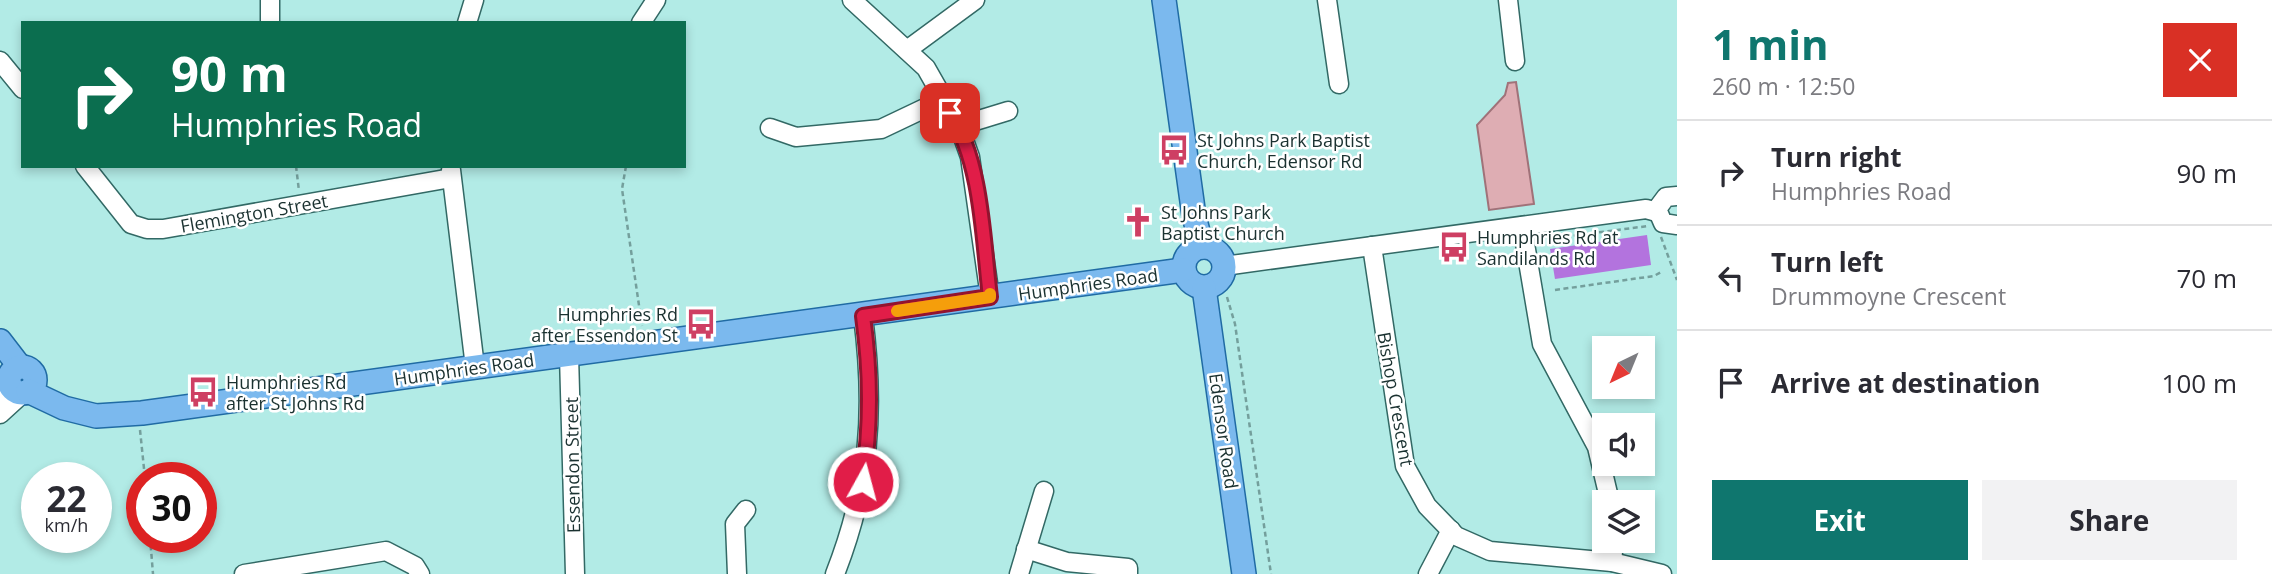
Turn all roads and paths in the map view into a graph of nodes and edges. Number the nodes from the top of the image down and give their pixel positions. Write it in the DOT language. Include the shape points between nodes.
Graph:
graph roads {
  1 [pos="270,0"];
  2 [pos="474,0"];
  3 [pos="656,0"];
  4 [pos="852,0"];
  5 [pos="975,0"];
  6 [pos="1164,0"];
  7 [pos="1327,0"];
  8 [pos="1508,0"];
  9 [pos="270,21"];
  10 [pos="468,21"];
  11 [pos="642,21"];
  12 [pos="907,50"];
  13 [pos="0,61"];
  14 [pos="1515,61"];
  15 [pos="1339,84"];
  16 [pos="21,87"];
  17 [pos="942,100"];
  18 [pos="1008,111"];
  19 [pos="959,126"];
  20 [pos="770,128"];
  21 [pos="87,168"];
  22 [pos="296,168"];
  23 [pos="626,168"];
  24 [pos="451,172"];
  25 [pos="1677,196"];
  26 [pos="301,205"];
  27 [pos="1522,226"];
  28 [pos="1666,228"];
  29 [pos="1537,240"];
  30 [pos="1372,246"];
  31 [pos="1202,247"];
  32 [pos="1224,266"];
  33 [pos="1183,270"];
  34 [pos="1663,271"];
  35 [pos="1677,280"];
  36 [pos="1204,288"];
  37 [pos="1555,290"];
  38 [pos="990,297"];
  39 [pos="1227,297"];
  40 [pos="863,316"];
  41 [pos="644,328"];
  42 [pos="0,341"];
  43 [pos="569,355"];
  44 [pos="475,368"];
  45 [pos="16,380"];
  46 [pos="0,414"];
  47 [pos="141,430"];
  48 [pos="144,462"];
  49 [pos="1607,490"];
  50 [pos="1044,491"];
  51 [pos="746,510"];
  52 [pos="1451,530"];
  53 [pos="1026,549"];
  54 [pos="151,553"];
  55 [pos="1613,553"];
  56 [pos="1612,562"];
  57 [pos="153,574"];
  58 [pos="244,574"];
  59 [pos="420,574"];
  60 [pos="575,574"];
  61 [pos="737,574"];
  62 [pos="835,574"];
  63 [pos="1018,574"];
  64 [pos="1128,574"];
  65 [pos="1244,574"];
  66 [pos="1271,574"];
  67 [pos="1429,574"];
  68 [pos="1662,574"];
  1 -- 9 [label="street"];
  2 -- 10 [label="street"];
  3 -- 11 [label="street"];
  4 -- 12 [label="street"];
  5 -- 12 [label="street"];
  6 -- 31 [label="main road"];
  7 -- 15 [label="street"];
  8 -- 14 [label="street"];
  12 -- 17 [label="street" via="926,68"];
  13 -- 16 [label="street"];
  17 -- 19 [label="street"];
  17 -- 20 [label="street" via="881,129 796,137"];
  18 -- 19 [label="street"];
  19 -- 38 [label="street" via="970,158"];
  21 -- 26 [label="street, Flemington Street" via="131,223 147,229"];
  22 -- 26 [label="path"];
  23 -- 41 [label="path" via="622,189"];
  24 -- 26 [label="street, Flemington Street"];
  24 -- 44 [label="street"];
  25 -- 28 [label="street" via="1661,200"];
  27 -- 28 [label="street" via="1646,209"];
  27 -- 30 [label="street"];
  27 -- 49 [label="street" via="1542,344 1597,447"];
  28 -- 29 [label="path"];
  28 -- 35 [label="path"];
  30 -- 32 [label="street"];
  30 -- 52 [label="street, Bishop Crescent" via="1405,466 1427,506"];
  31 -- 32 [label="main road" via="1219,253"];
  31 -- 33 [label="main road" via="1190,252"];
  32 -- 36 [label="main road" via="1217,283"];
  33 -- 36 [label="main road" via="1191,283"];
  33 -- 38 [label="main road, Humphries Road"];
  34 -- 37 [label="path"];
  36 -- 65 [label="main road, Edensor Road"];
  38 -- 40 [label="main road, Humphries Road"];
  39 -- 66 [label="path" via="1236,324"];
  40 -- 43 [label="main road, Humphries Road"];
  40 -- 62 [label="street" via="870,371 868,444 857,513"];
  42 -- 45 [label="main road"];
  43 -- 44 [label="main road, Humphries Road"];
  43 -- 60 [label="street, Essendon Street"];
  44 -- 45 [label="main road, Humphries Road" via="96,416 65,408"];
  45 -- 46 [label="street"];
  47 -- 48 [label="path"];
  50 -- 53 [label="street"];
  51 -- 61 [label="street" via="735,524"];
  52 -- 56 [label="street, Bishop Crescent" via="1490,551"];
  52 -- 67 [label="street"];
  53 -- 63 [label="street"];
  53 -- 64 [label="street" via="1068,562 1128,568"];
  54 -- 57 [label="path"];
  55 -- 56 [label="street"];
  56 -- 68 [label="street, Bishop Crescent"];
  58 -- 59 [label="street" via="386,551 415,566"];
}
